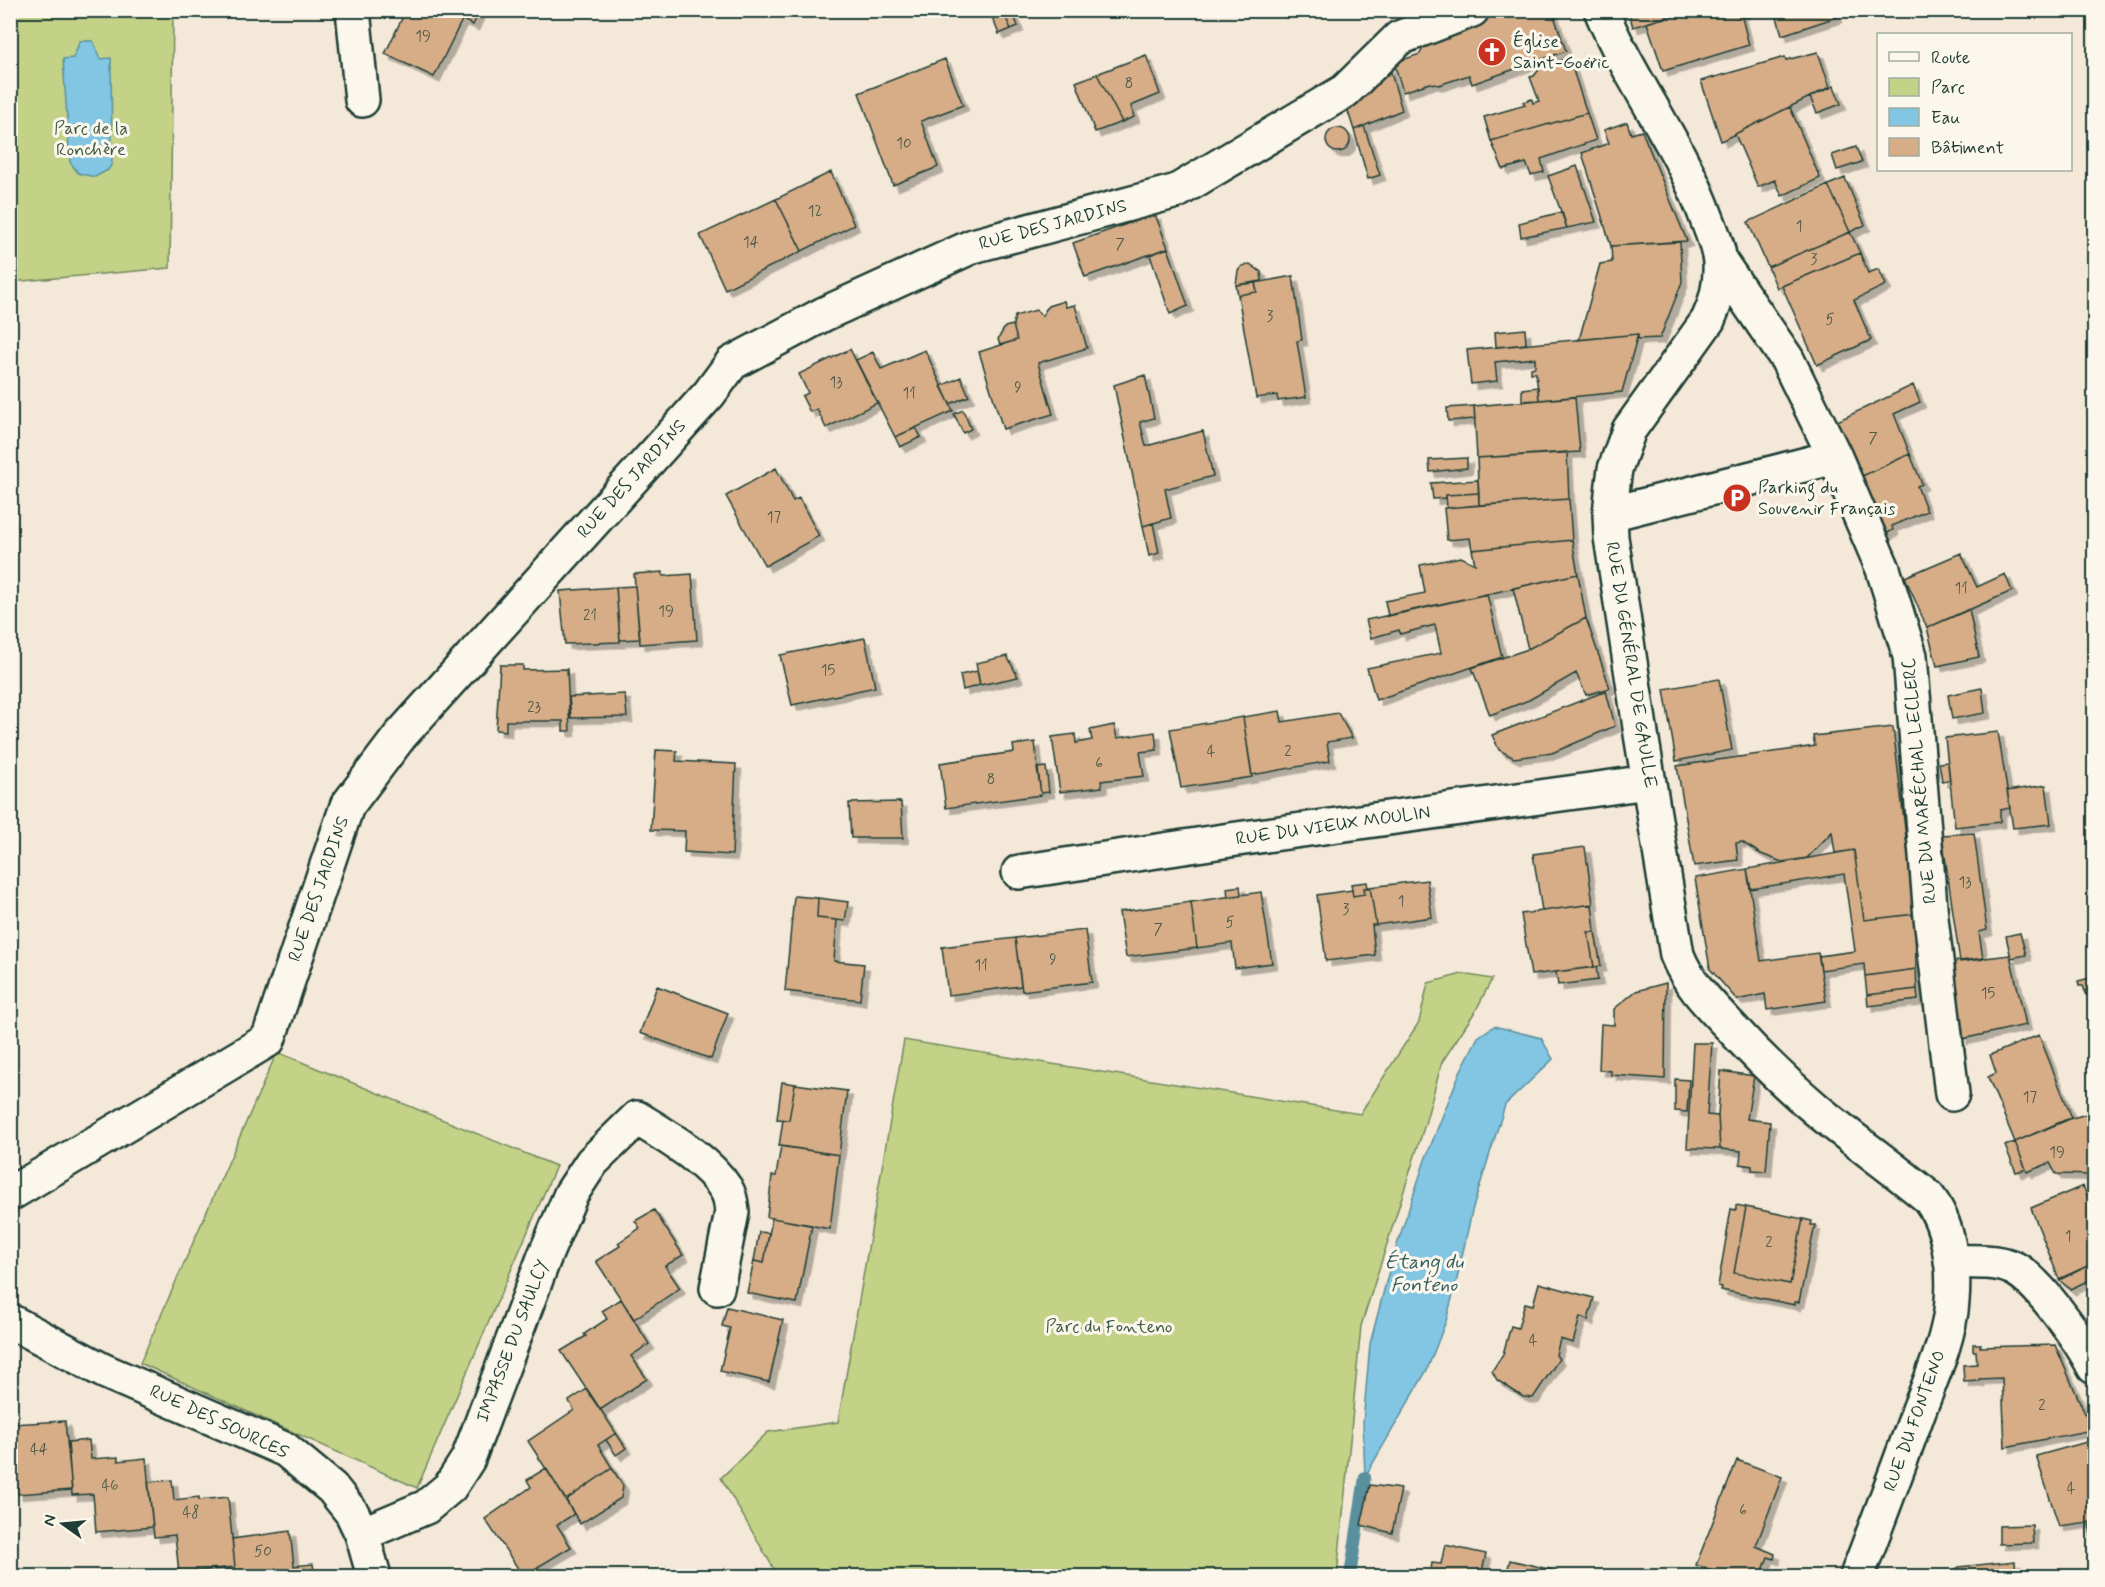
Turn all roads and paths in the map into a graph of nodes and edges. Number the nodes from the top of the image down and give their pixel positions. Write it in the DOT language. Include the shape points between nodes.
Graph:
graph roads {
  1 [pos="353,10"];
  2 [pos="1472,10"];
  3 [pos="1601,10"];
  4 [pos="362,100"];
  5 [pos="1720,261"];
  6 [pos="1835,457"];
  7 [pos="1610,514"];
  8 [pos="1648,782"];
  9 [pos="1018,872"];
  10 [pos="1952,1094"];
  11 [pos="10,1194"];
  12 [pos="1951,1262"];
  13 [pos="717,1288"];
  14 [pos="10,1321"];
  15 [pos="2094,1367"];
  16 [pos="362,1533"];
  17 [pos="374,1576"];
  18 [pos="1857,1576"];
  1 -- 4 [label="street"];
  2 -- 11 [label="street, RUE DES JARDINS" via="1399,38 1345,91 1177,191 973,246 824,314 732,363 701,403 400,736 347,806 268,1040"];
  3 -- 5 [label="street, RUE DU GÉNÉRAL DE GAULLE" via="1612,37 1696,186"];
  5 -- 6 [label="street, RUE DU MARÉCHAL LECLERC" via="1788,359"];
  5 -- 7 [label="street, RUE DU GÉNÉRAL DE GAULLE" via="1716,304 1708,320 1629,430 1615,469"];
  6 -- 7 [label="street"];
  6 -- 10 [label="street, RUE DU MARÉCHAL LECLERC" via="1884,569 1910,657 1931,918"];
  7 -- 8 [label="street, RUE DU GÉNÉRAL DE GAULLE"];
  8 -- 9 [label="street, RUE DU VIEUX MOULIN"];
  8 -- 12 [label="street, RUE DU GÉNÉRAL DE GAULLE" via="1673,939 1687,977 1782,1079 1928,1197 1944,1226"];
  12 -- 15 [label="street" via="1998,1264 2030,1278"];
  12 -- 18 [label="street, RUE DU FONTENO" via="1953,1302 1942,1349"];
  13 -- 16 [label="street, IMPASSE DU SAULCY" via="732,1212 726,1189 678,1144 638,1118 592,1162 571,1194 468,1459 450,1487 426,1507"];
  14 -- 16 [label="street, RUE DES SOURCES" via="104,1371 286,1450 332,1488"];
  16 -- 17 [label="street, RUE DES SOURCES"];
}
